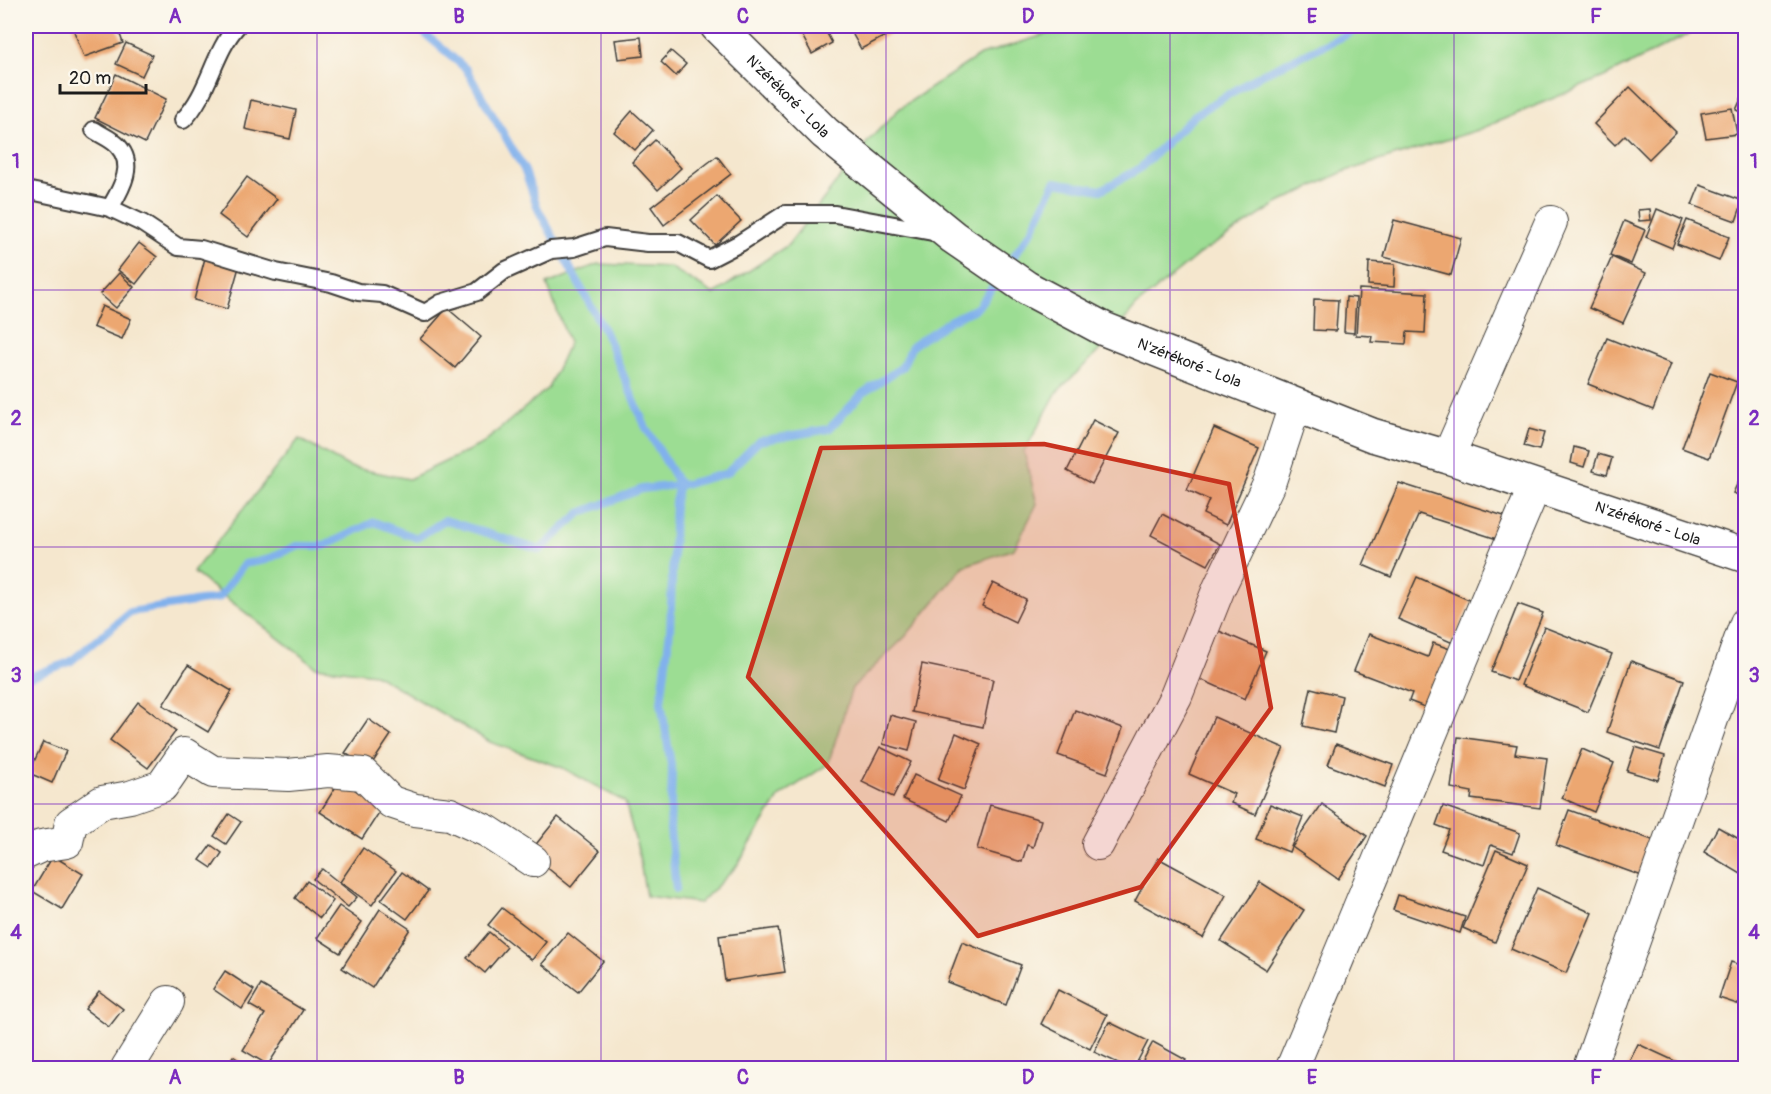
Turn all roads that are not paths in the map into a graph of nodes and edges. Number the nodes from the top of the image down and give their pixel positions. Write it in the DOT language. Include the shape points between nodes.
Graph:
graph roads {
  1 [pos="237,26"];
  2 [pos="717,26"];
  3 [pos="183,120"];
  4 [pos="94,130"];
  5 [pos="26,190"];
  6 [pos="110,208"];
  7 [pos="1551,222"];
  8 [pos="953,237"];
  9 [pos="1295,405"];
  10 [pos="1448,457"];
  11 [pos="1535,486"];
  12 [pos="1746,556"];
  13 [pos="1746,623"];
  14 [pos="1098,844"];
  15 [pos="26,853"];
  16 [pos="533,861"];
  17 [pos="168,1002"];
  18 [pos="127,1068"];
  19 [pos="1292,1068"];
  20 [pos="1589,1068"];
  1 -- 3 [label="lane" via="229,34 192,111"];
  2 -- 8 [label="highway, N'zérékoré - Lola" via="825,133"];
  4 -- 6 [label="lane" via="117,145 127,160 124,183"];
  5 -- 6 [label="lane"];
  6 -- 8 [label="lane" via="178,247 201,249 358,292 382,294 425,313 441,303 477,292 504,271 551,250 605,238 678,243 708,259 785,214 835,214"];
  7 -- 10 [label="street"];
  8 -- 9 [label="highway, N'zérékoré - Lola" via="1027,288 1104,328"];
  9 -- 10 [label="highway, N'zérékoré - Lola" via="1372,435"];
  9 -- 14 [label="street" via="1269,482 1219,588 1176,696"];
  10 -- 11 [label="highway, N'zérékoré - Lola"];
  11 -- 12 [label="highway, N'zérékoré - Lola"];
  11 -- 19 [label="street"];
  13 -- 20 [label="street"];
  15 -- 16 [label="street" via="40,846 67,842 71,823 102,802 162,786 184,754 213,772 363,774 391,802 450,814 487,831"];
  17 -- 18 [label="street"];
}
